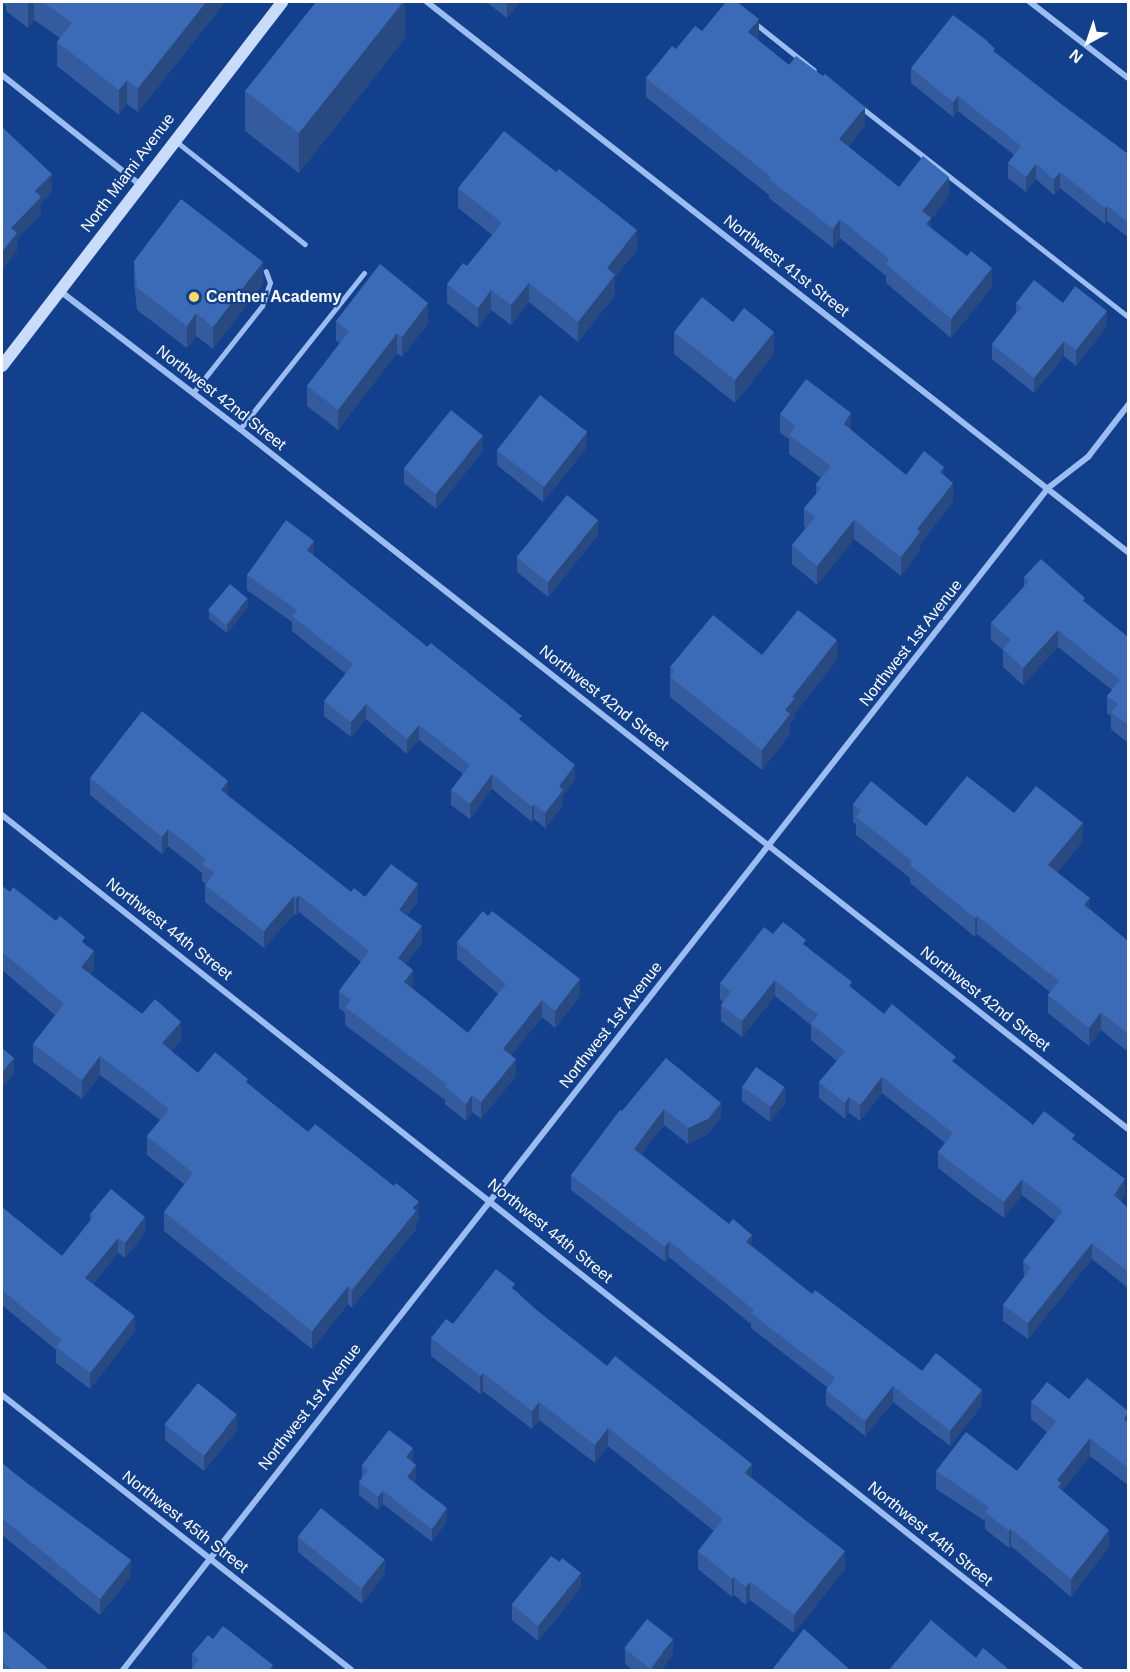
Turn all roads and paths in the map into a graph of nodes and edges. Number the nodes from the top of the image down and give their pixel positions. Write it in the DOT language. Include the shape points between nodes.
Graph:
graph roads {
  1 [pos="282,2"];
  2 [pos="427,2"];
  3 [pos="1030,2"];
  4 [pos="746,16"];
  5 [pos="819,74"];
  6 [pos="2,75"];
  7 [pos="1128,78"];
  8 [pos="855,102"];
  9 [pos="174,139"];
  10 [pos="139,184"];
  11 [pos="305,244"];
  12 [pos="266,272"];
  13 [pos="364,273"];
  14 [pos="60,291"];
  15 [pos="1128,316"];
  16 [pos="2,366"];
  17 [pos="194,393"];
  18 [pos="1128,405"];
  19 [pos="240,429"];
  20 [pos="1048,488"];
  21 [pos="1128,552"];
  22 [pos="2,815"];
  23 [pos="770,845"];
  24 [pos="1128,1130"];
  25 [pos="489,1199"];
  26 [pos="2,1395"];
  27 [pos="209,1558"];
  28 [pos="123,1671"];
  29 [pos="351,1671"];
  30 [pos="1080,1671"];
  1 -- 9 [label="main road, North Miami Avenue"];
  2 -- 20 [label="street, Northwest 41st Street"];
  3 -- 7 [label="street"];
  4 -- 5 [label="lane"];
  6 -- 10 [label="street"];
  8 -- 15 [label="lane"];
  9 -- 10 [label="main road, North Miami Avenue"];
  9 -- 11 [label="lane"];
  10 -- 14 [label="main road, North Miami Avenue"];
  12 -- 17 [label="lane" via="270,283 262,306"];
  13 -- 19 [label="lane"];
  14 -- 16 [label="main road, North Miami Avenue"];
  14 -- 17 [label="street, Northwest 42nd Street"];
  17 -- 19 [label="street, Northwest 42nd Street"];
  18 -- 20 [label="street, Northwest 1st Avenue" via="1088,457"];
  19 -- 23 [label="street, Northwest 42nd Street"];
  20 -- 21 [label="street, Northwest 41st Street"];
  20 -- 23 [label="street, Northwest 1st Avenue"];
  22 -- 25 [label="street, Northwest 44th Street"];
  23 -- 24 [label="street, Northwest 42nd Street"];
  23 -- 25 [label="street, Northwest 1st Avenue"];
  25 -- 27 [label="street, Northwest 1st Avenue"];
  25 -- 30 [label="street, Northwest 44th Street"];
  26 -- 27 [label="street, Northwest 45th Street"];
  27 -- 28 [label="street, Northwest 1st Avenue"];
  27 -- 29 [label="street, Northwest 45th Street"];
}
